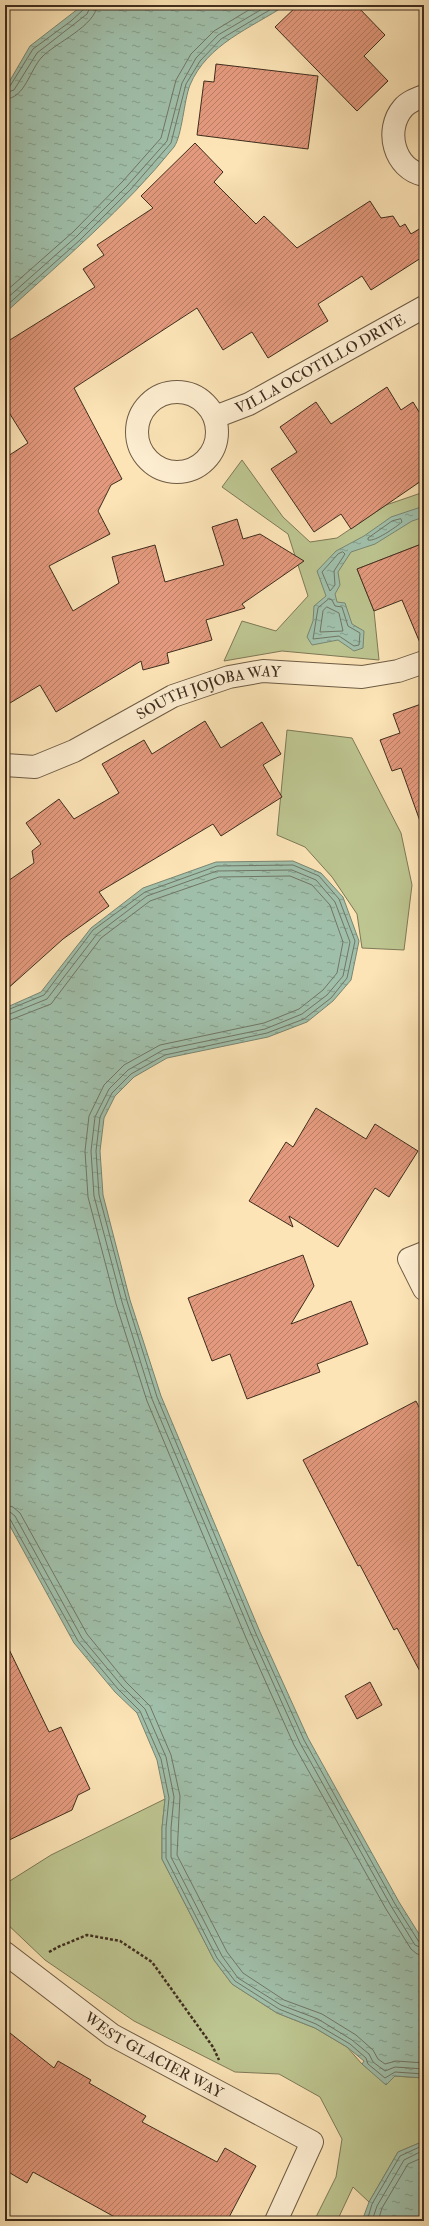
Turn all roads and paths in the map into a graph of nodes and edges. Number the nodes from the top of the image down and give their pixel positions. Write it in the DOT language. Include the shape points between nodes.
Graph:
graph roads {
  1 [pos="424,96"];
  2 [pos="424,174"];
  3 [pos="424,307"];
  4 [pos="215,417"];
  5 [pos="424,662"];
  6 [pos="5,766"];
  7 [pos="417,1256"];
  8 [pos="424,1290"];
  9 [pos="5,1953"];
  10 [pos="26,1969"];
  11 [pos="220,2063"];
  12 [pos="276,2221"];
  1 -- 2 [label="street" via="403,108 396,118 393,131 394,145 399,158 408,168"];
  3 -- 4 [label="street, VILLA OCOTILLO DRIVE" via="249,404"];
  5 -- 6 [label="street, SOUTH JOJOBA WAY" via="398,671 362,677 263,671 229,678 173,696 74,751 35,767"];
  7 -- 8 [label="street"];
  9 -- 10 [label="street, WEST GLACIER WAY"];
  10 -- 11 [label="path" via="58,1946 87,1935 120,1941 152,1962 213,2047"];
  10 -- 12 [label="street, WEST GLACIER WAY" via="112,2035 312,2142"];
}
